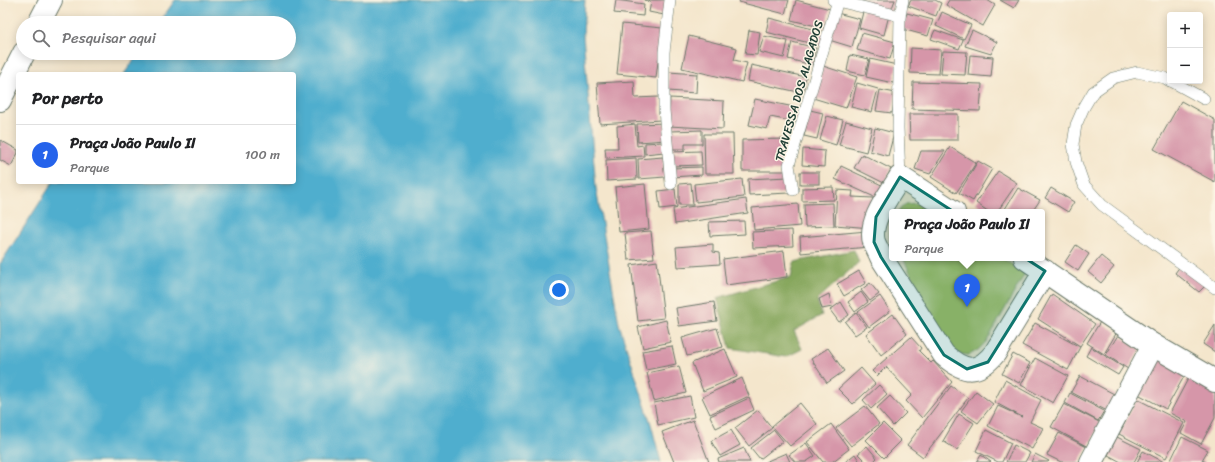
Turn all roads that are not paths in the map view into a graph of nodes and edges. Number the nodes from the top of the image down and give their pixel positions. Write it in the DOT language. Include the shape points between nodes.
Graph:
graph roads {
  1 [pos="51,0"];
  2 [pos="670,0"];
  3 [pos="833,0"];
  4 [pos="838,0"];
  5 [pos="903,0"];
  6 [pos="43,16"];
  7 [pos="900,16"];
  8 [pos="20,60"];
  9 [pos="1167,79"];
  10 [pos="1175,84"];
  11 [pos="0,100"];
  12 [pos="1204,100"];
  13 [pos="900,177"];
  14 [pos="671,184"];
  15 [pos="792,190"];
  16 [pos="949,209"];
  17 [pos="1030,261"];
  18 [pos="1045,271"];
  19 [pos="1215,288"];
  20 [pos="1154,346"];
  21 [pos="1215,381"];
  22 [pos="1091,462"];
  1 -- 6 [label="street"];
  2 -- 14 [label="lane" via="664,52 664,103"];
  3 -- 4 [label="lane"];
  4 -- 7 [label="lane"];
  4 -- 15 [label="lane, TRAVESSA DOS ALAGADOS" via="789,165"];
  5 -- 7 [label="lane"];
  7 -- 13 [label="lane"];
  8 -- 11 [label="street"];
  9 -- 19 [label="lane" via="1137,72 1113,78 1093,92 1076,125 1073,144 1076,162 1084,185 1102,205"];
  10 -- 12 [label="lane"];
  13 -- 16 [label="street"];
  13 -- 18 [label="street" via="876,218 874,242 944,355 955,364 967,369 988,362"];
  17 -- 18 [label="street"];
  18 -- 20 [label="street"];
  20 -- 21 [label="street"];
  20 -- 22 [label="street"];
}
